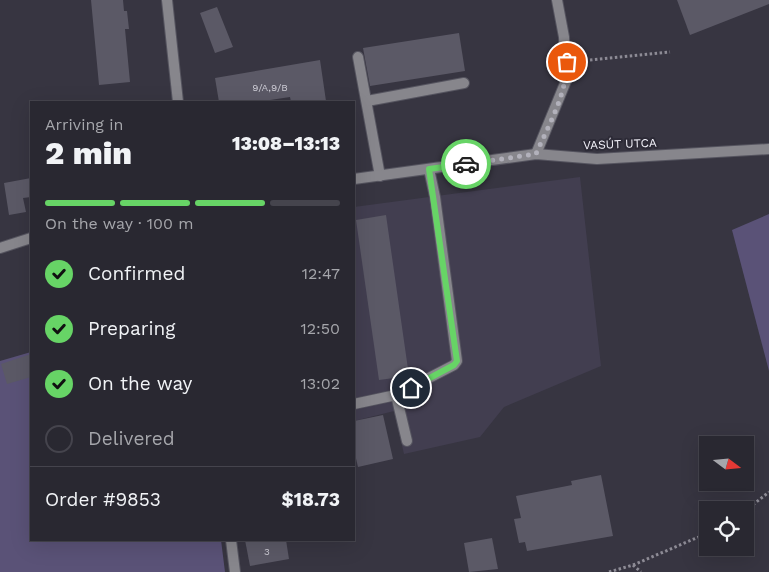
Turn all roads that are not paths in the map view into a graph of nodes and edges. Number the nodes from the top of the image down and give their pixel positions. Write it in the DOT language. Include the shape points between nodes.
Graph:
graph roads {
  1 [pos="167,0"];
  2 [pos="557,0"];
  3 [pos="358,57"];
  4 [pos="464,83"];
  5 [pos="178,101"];
  6 [pos="367,101"];
  7 [pos="769,150"];
  8 [pos="536,154"];
  9 [pos="429,169"];
  10 [pos="380,176"];
  11 [pos="355,179"];
  12 [pos="30,238"];
  13 [pos="0,248"];
  14 [pos="396,395"];
  15 [pos="355,404"];
  16 [pos="407,441"];
  17 [pos="231,541"];
  18 [pos="235,572"];
  1 -- 5 [label="street"];
  2 -- 8 [label="street" via="564,37 566,81"];
  3 -- 6 [label="street"];
  4 -- 6 [label="street"];
  6 -- 10 [label="street"];
  7 -- 8 [label="street, VASÚT UTCA" via="597,159"];
  8 -- 9 [label="street, VASÚT UTCA"];
  9 -- 10 [label="street, VASÚT UTCA"];
  9 -- 14 [label="street" via="457,361"];
  10 -- 11 [label="street, VASÚT UTCA"];
  12 -- 13 [label="street"];
  14 -- 15 [label="street"];
  14 -- 16 [label="street"];
  17 -- 18 [label="street"];
}
